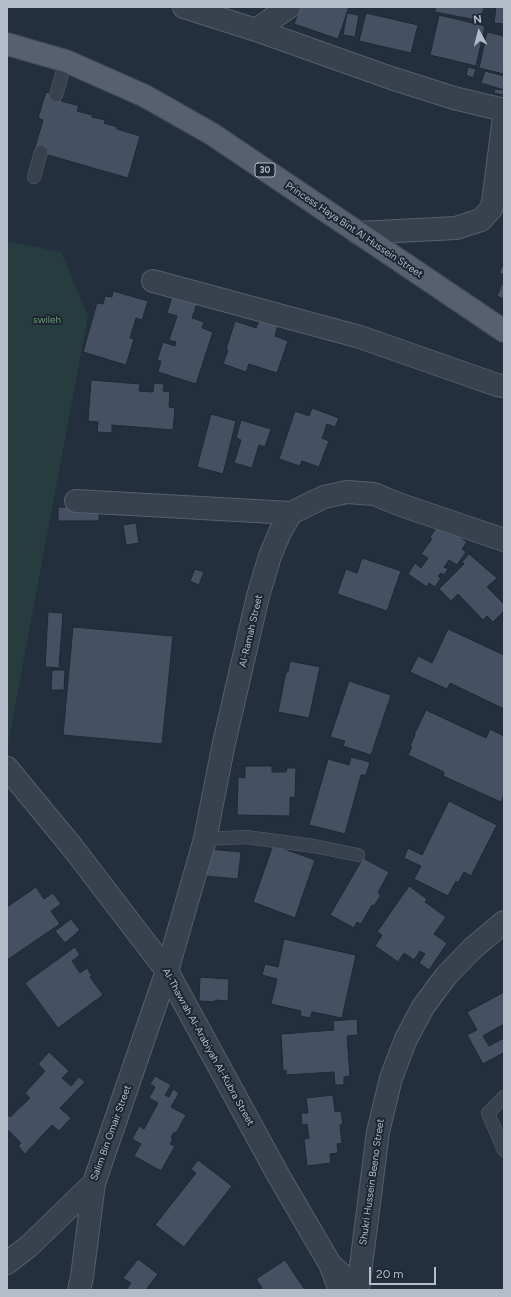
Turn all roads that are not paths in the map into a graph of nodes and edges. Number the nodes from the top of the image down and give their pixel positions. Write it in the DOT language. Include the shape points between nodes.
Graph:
graph roads {
  1 [pos="184,7"];
  2 [pos="289,7"];
  3 [pos="256,30"];
  4 [pos="7,44"];
  5 [pos="66,61"];
  6 [pos="56,95"];
  7 [pos="504,110"];
  8 [pos="504,117"];
  9 [pos="40,152"];
  10 [pos="34,177"];
  11 [pos="499,203"];
  12 [pos="358,233"];
  13 [pos="153,281"];
  14 [pos="504,331"];
  15 [pos="504,386"];
  16 [pos="76,502"];
  17 [pos="291,513"];
  18 [pos="504,540"];
  19 [pos="7,768"];
  20 [pos="206,839"];
  21 [pos="358,855"];
  22 [pos="504,922"];
  23 [pos="167,971"];
  24 [pos="504,1097"];
  25 [pos="504,1150"];
  26 [pos="94,1183"];
  27 [pos="7,1262"];
  28 [pos="79,1290"];
  29 [pos="353,1290"];
  1 -- 3 [label="street"];
  2 -- 3 [label="street"];
  3 -- 7 [label="street" via="398,81"];
  4 -- 5 [label="main road, Princess Haya Bint Al Hussein Street / 30"];
  5 -- 6 [label="lane"];
  5 -- 12 [label="main road, Princess Haya Bint Al Hussein Street / 30" via="145,96 205,130"];
  8 -- 11 [label="street"];
  9 -- 10 [label="lane"];
  11 -- 12 [label="street" via="481,220 456,228"];
  12 -- 14 [label="main road, Princess Haya Bint Al Hussein Street / 30"];
  13 -- 15 [label="street" via="360,337"];
  16 -- 17 [label="street"];
  17 -- 18 [label="street" via="324,497 347,492 374,494"];
  17 -- 20 [label="street, Al-Ramah Street" via="270,556 258,596 224,743"];
  19 -- 23 [label="street, Al-Thawrah Al-Arabiyah Al-Kubra Street" via="73,848"];
  20 -- 21 [label="lane" via="246,837"];
  20 -- 23 [label="street, Al-Ramah Street"];
  22 -- 29 [label="street, Shukri Hussein Beeno Street" via="472,949 446,976 422,1007 406,1039 391,1078 378,1132"];
  23 -- 26 [label="street, Salim Bin Omair Street"];
  23 -- 29 [label="street, Al-Thawrah Al-Arabiyah Al-Kubra Street" via="277,1173 330,1264"];
  24 -- 25 [label="lane" via="488,1113"];
  26 -- 27 [label="street, Salim Bin Omair Street" via="30,1246"];
  26 -- 28 [label="street"];
}
